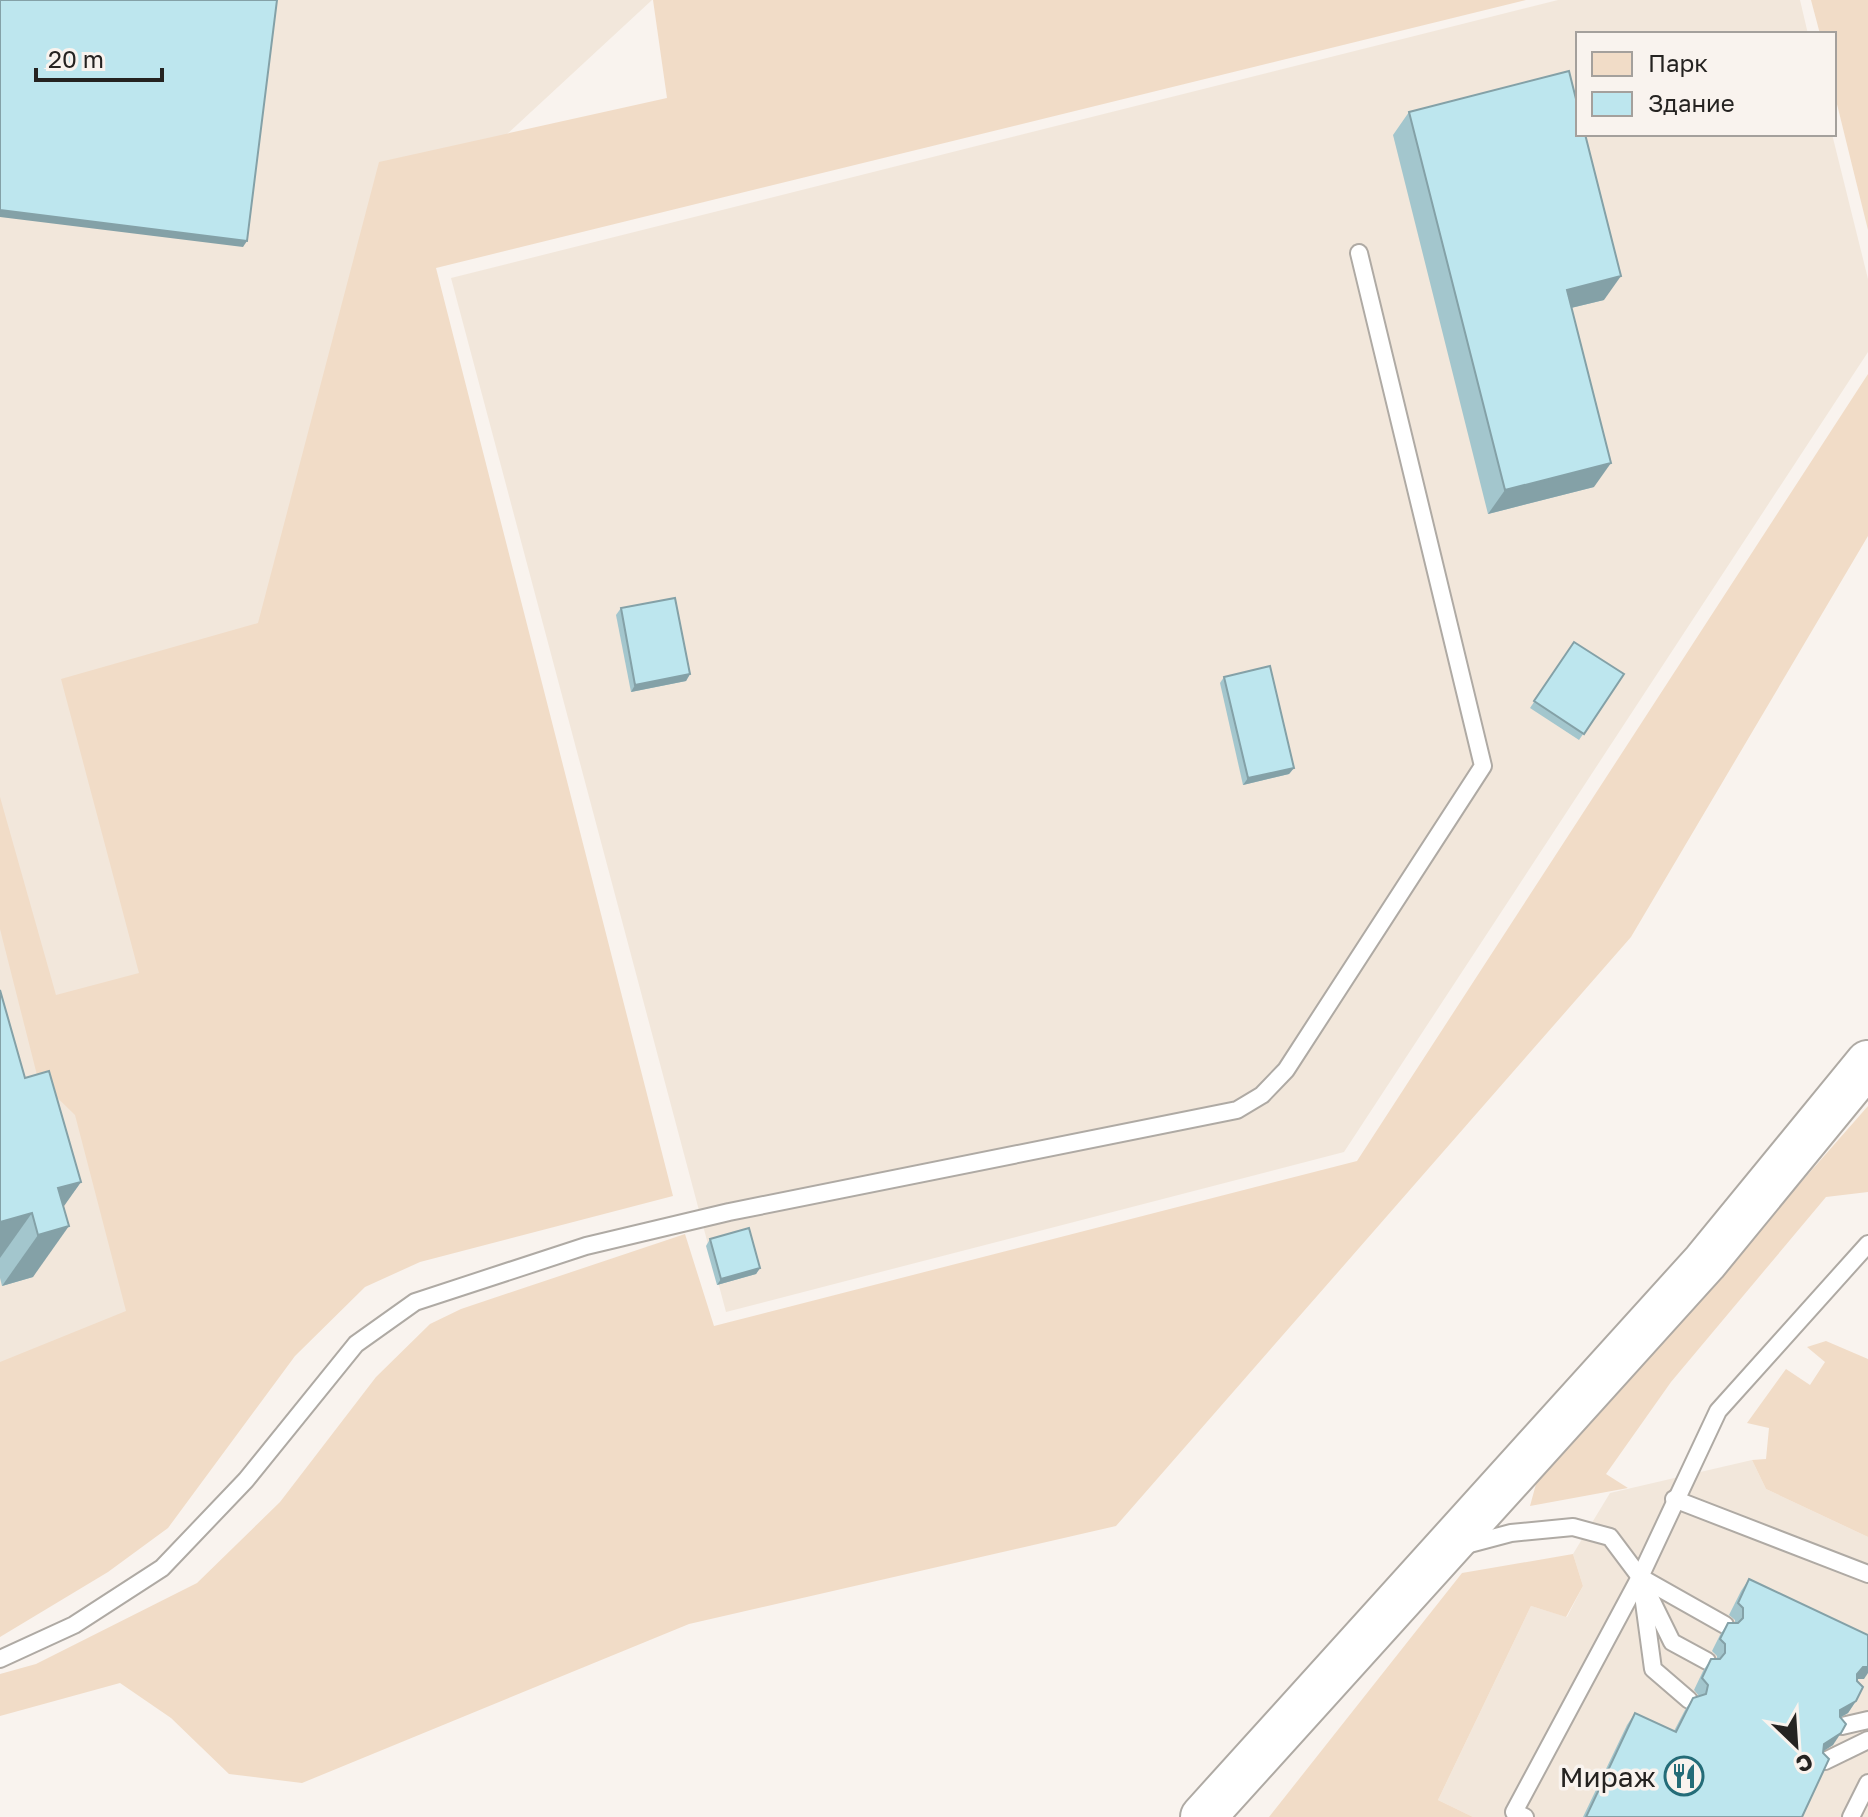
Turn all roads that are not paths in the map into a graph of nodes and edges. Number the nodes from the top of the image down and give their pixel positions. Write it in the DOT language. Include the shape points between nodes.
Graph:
graph roads {
  1 [pos="1359,253"];
  2 [pos="1868,1063"];
  3 [pos="1868,1244"];
  4 [pos="1674,1499"];
  5 [pos="1441,1552"];
  6 [pos="1868,1574"];
  7 [pos="1640,1577"];
  8 [pos="1725,1625"];
  9 [pos="0,1659"];
  10 [pos="1707,1661"];
  11 [pos="1689,1700"];
  12 [pos="1868,1720"];
  13 [pos="1842,1726"];
  14 [pos="1868,1740"];
  15 [pos="1825,1761"];
  16 [pos="1245,1770"];
  17 [pos="1868,1783"];
  18 [pos="1203,1817"];
  19 [pos="1235,1817"];
  20 [pos="1525,1817"];
  21 [pos="1851,1817"];
  1 -- 9 [label="lane" via="1483,766 1286,1070 1262,1095 1237,1110 586,1246 415,1302 356,1344 246,1480 162,1568 74,1625"];
  2 -- 5 [label="highway" via="1705,1262"];
  3 -- 4 [label="lane" via="1718,1411"];
  4 -- 6 [label="lane"];
  4 -- 7 [label="lane"];
  5 -- 7 [label="lane" via="1511,1533 1573,1527 1610,1537"];
  5 -- 16 [label="highway"];
  7 -- 8 [label="lane"];
  7 -- 10 [label="lane" via="1672,1642"];
  7 -- 11 [label="lane" via="1653,1669"];
  7 -- 20 [label="lane" via="1514,1812"];
  12 -- 13 [label="lane"];
  14 -- 15 [label="lane"];
  16 -- 18 [label="highway"];
  16 -- 19 [label="highway"];
  17 -- 21 [label="lane"];
}
